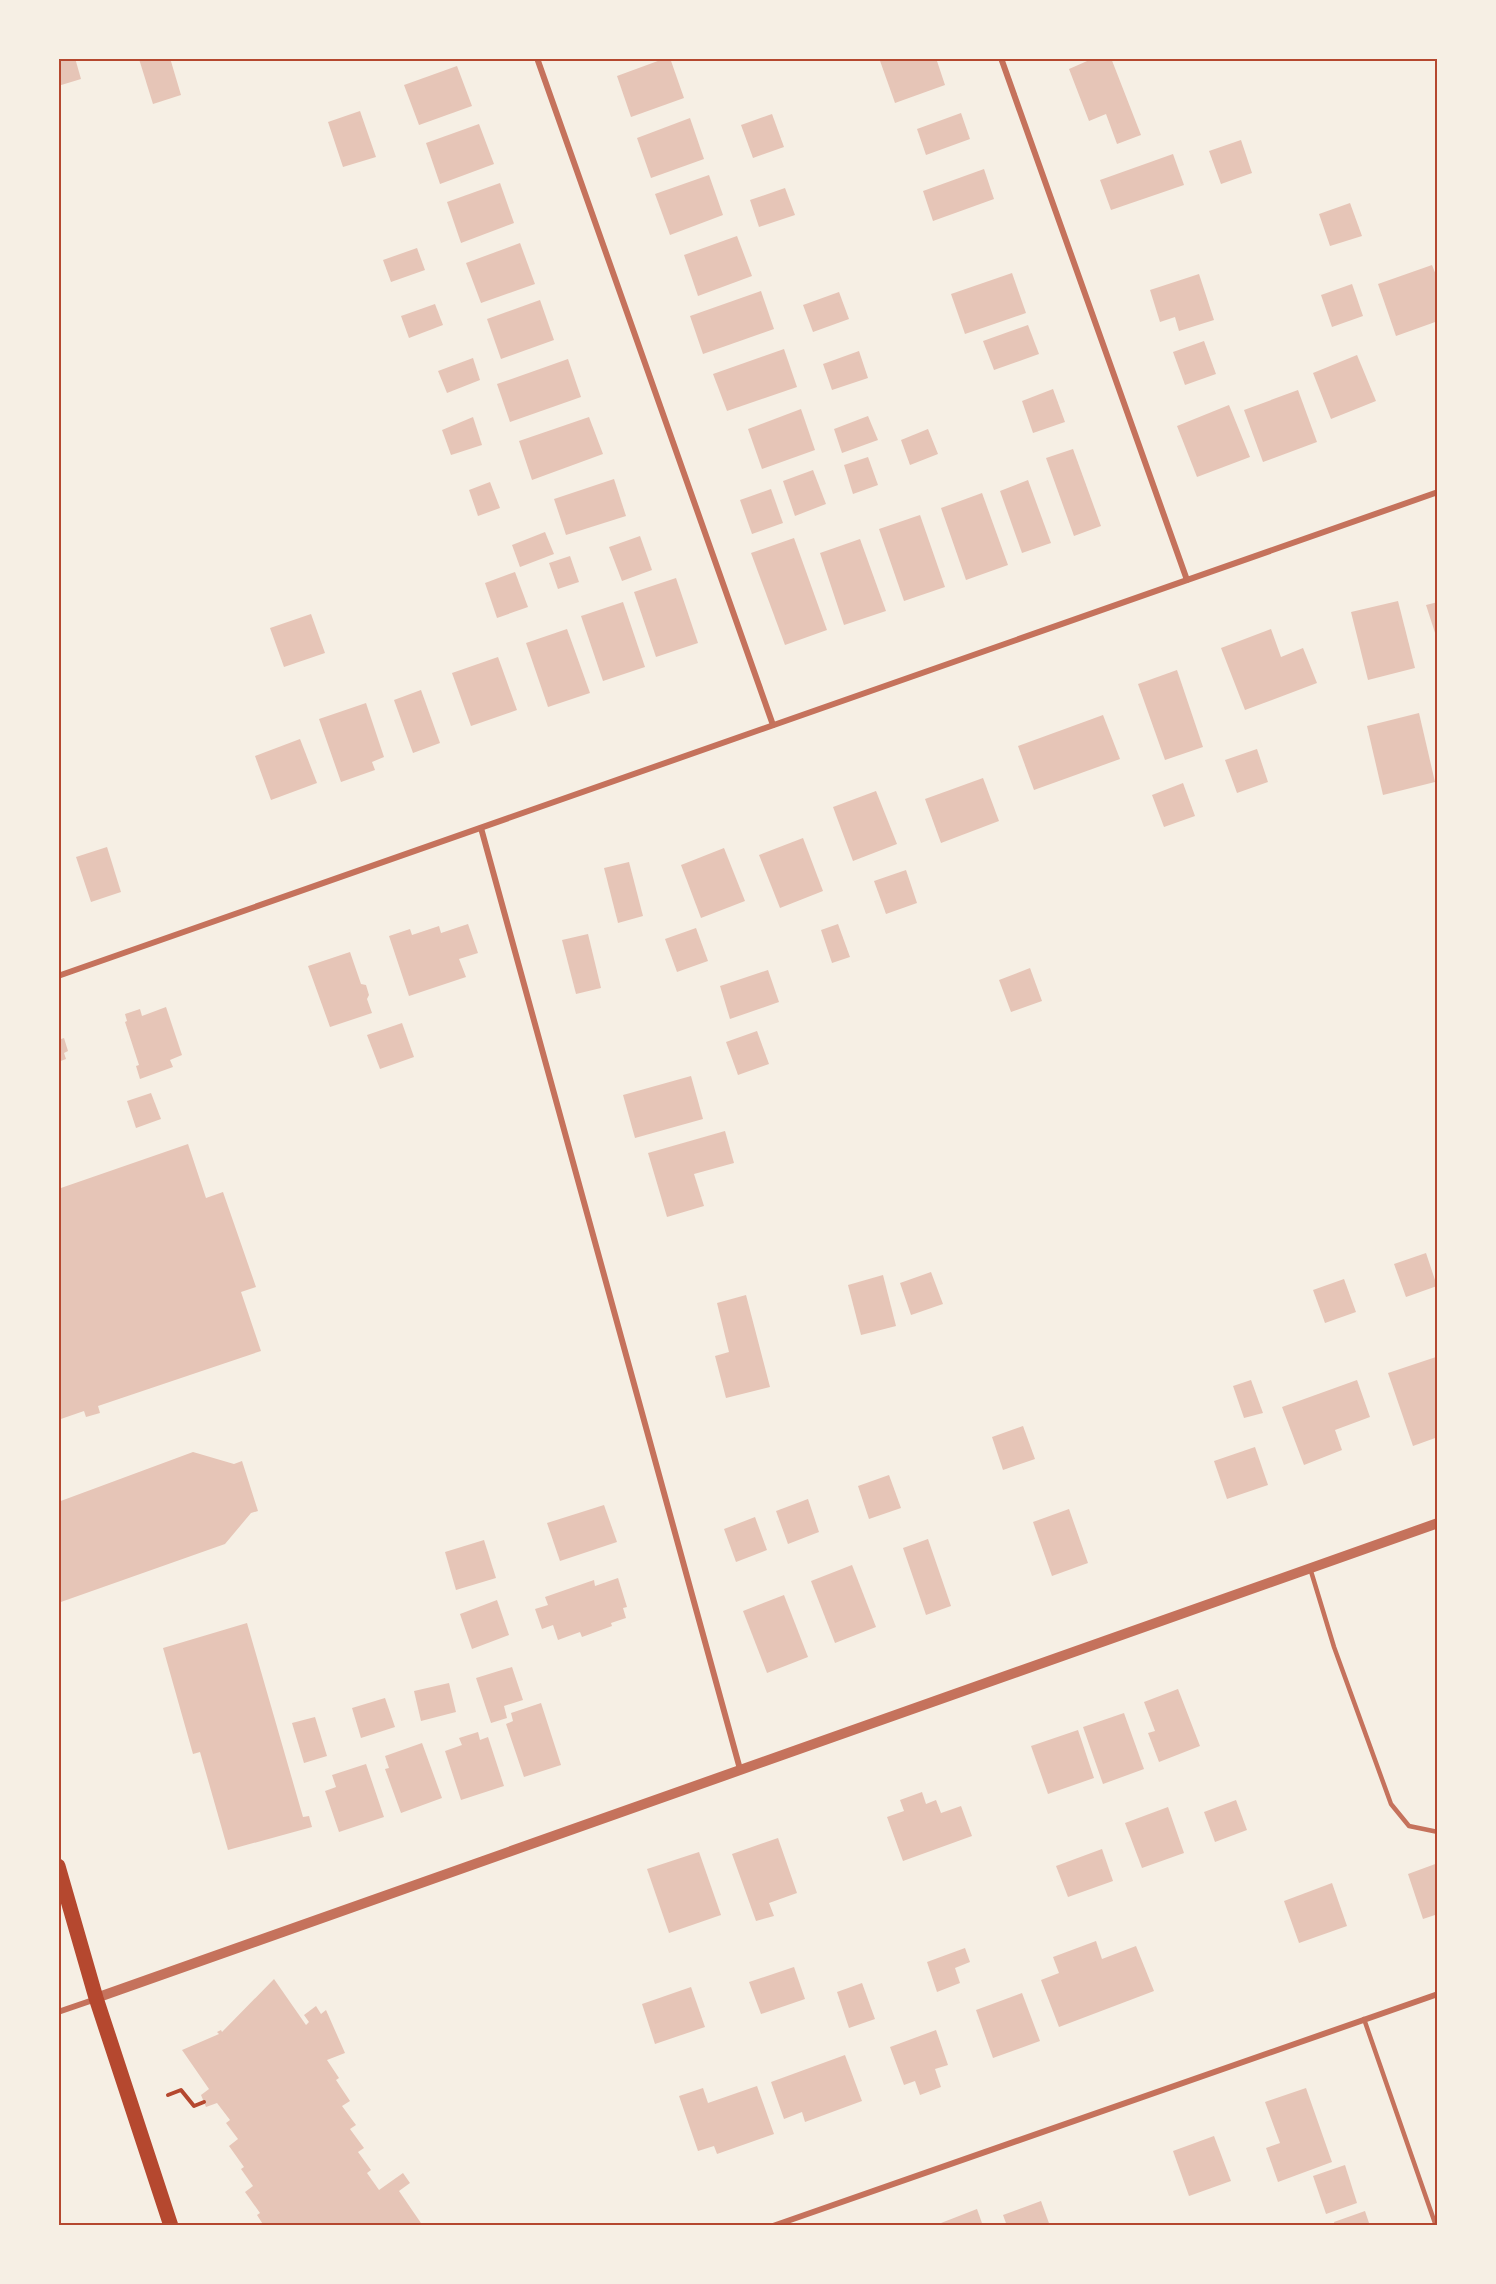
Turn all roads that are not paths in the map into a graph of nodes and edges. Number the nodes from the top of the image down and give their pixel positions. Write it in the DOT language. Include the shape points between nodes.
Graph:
graph roads {
  1 [pos="537,58"];
  2 [pos="1001,58"];
  3 [pos="1437,492"];
  4 [pos="1187,580"];
  5 [pos="773,725"];
  6 [pos="481,828"];
  7 [pos="58,976"];
  8 [pos="1437,1523"];
  9 [pos="1310,1568"];
  10 [pos="740,1769"];
  11 [pos="1437,1832"];
  12 [pos="58,1866"];
  13 [pos="1437,1994"];
  14 [pos="96,1998"];
  15 [pos="58,2012"];
  16 [pos="1364,2019"];
  17 [pos="171,2226"];
  18 [pos="773,2226"];
  19 [pos="1436,2226"];
  1 -- 5 [label="street"];
  2 -- 4 [label="street"];
  3 -- 4 [label="street"];
  4 -- 5 [label="street"];
  5 -- 6 [label="street"];
  6 -- 7 [label="street"];
  6 -- 10 [label="street"];
  8 -- 9 [label="street"];
  9 -- 10 [label="street"];
  9 -- 11 [label="lane" via="1391,1804 1409,1826"];
  10 -- 14 [label="street"];
  12 -- 14 [label="main road"];
  13 -- 16 [label="street"];
  14 -- 15 [label="street"];
  14 -- 17 [label="main road"];
  16 -- 18 [label="street"];
  16 -- 19 [label="lane"];
}
